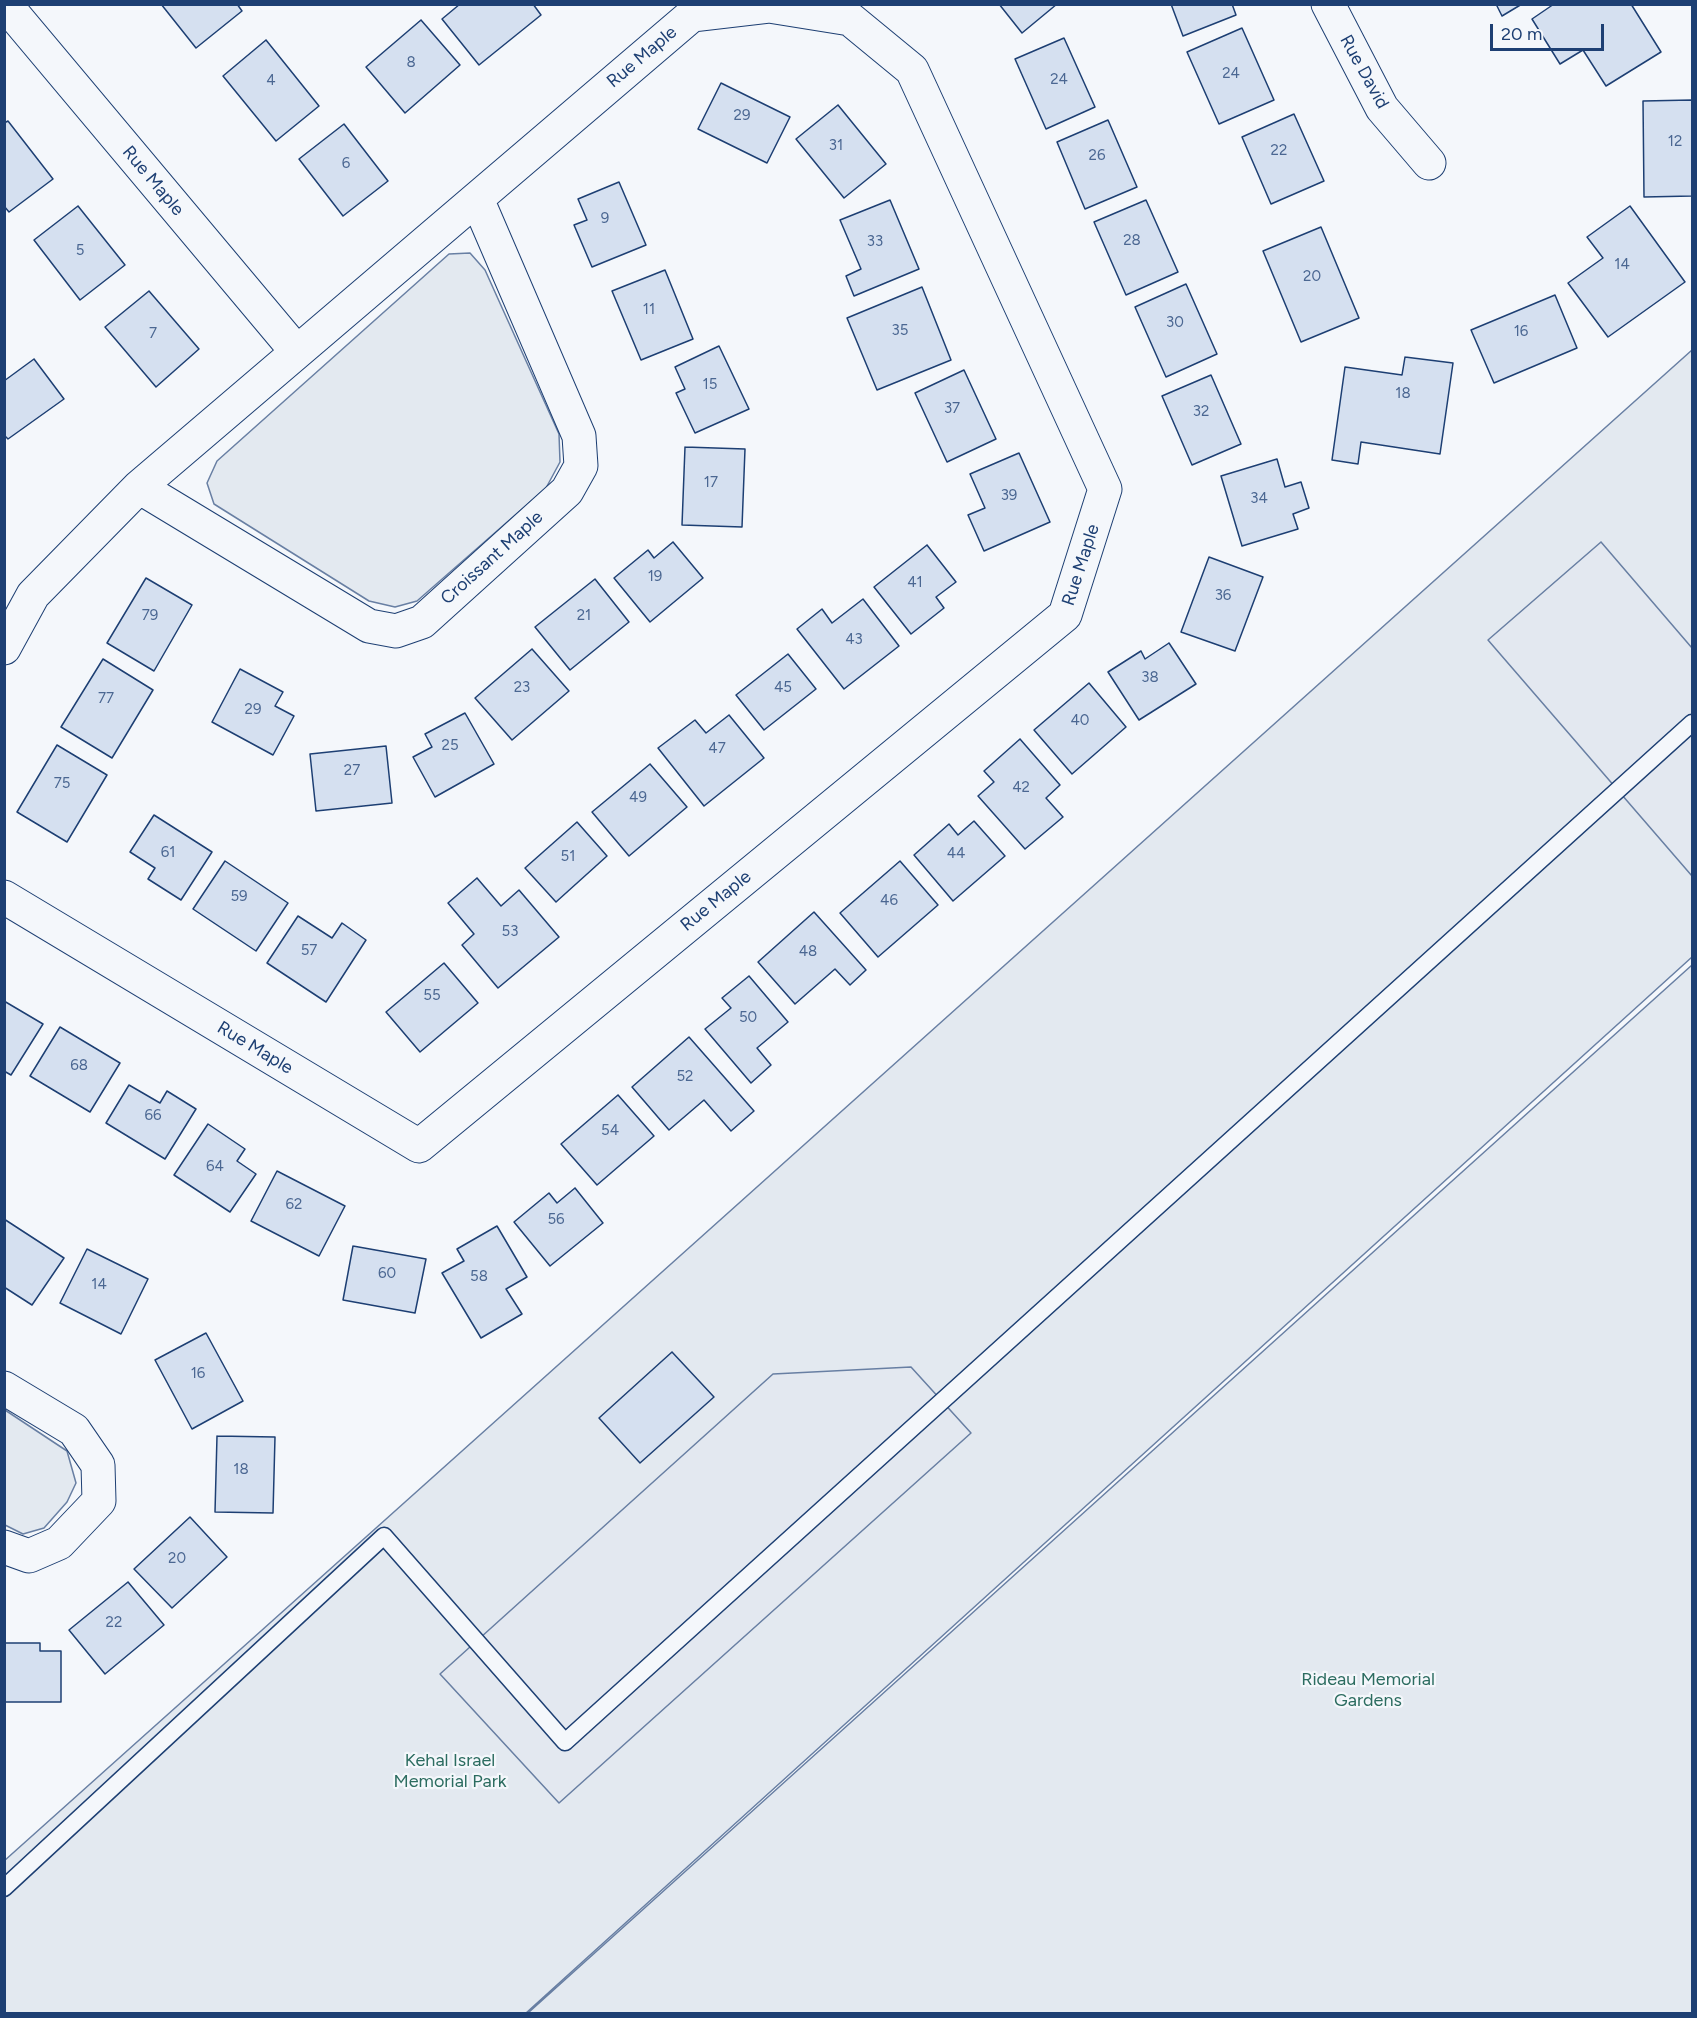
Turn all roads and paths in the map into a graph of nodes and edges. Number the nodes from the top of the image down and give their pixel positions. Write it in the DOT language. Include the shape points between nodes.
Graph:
graph roads {
  1 [pos="1328,4"];
  2 [pos="9,9"];
  3 [pos="1429,163"];
  4 [pos="477,199"];
  5 [pos="297,352"];
  6 [pos="139,487"];
  7 [pos="4,648"];
  8 [pos="1692,723"];
  9 [pos="4,897"];
  10 [pos="4,1388"];
  11 [pos="4,1546"];
  12 [pos="4,1888"];
  1 -- 3 [label="street, Rue David" via="1382,108"];
  2 -- 5 [label="street, Rue Maple"];
  4 -- 5 [label="street, Rue Maple"];
  4 -- 6 [label="street, Croissant Maple" via="579,436 581,466 567,491 422,622 396,631 369,626"];
  4 -- 9 [label="street, Rue Maple" via="692,15 770,6 850,19 912,70 1106,489 1065,615 419,1146"];
  5 -- 6 [label="street, Rue Maple"];
  6 -- 7 [label="street, Rue Maple" via="33,595"];
  8 -- 12 [label="lane" via="565,1742 384,1536"];
  10 -- 11 [label="street" via="74,1430 98,1465 99,1501 59,1543 29,1556"];
}
